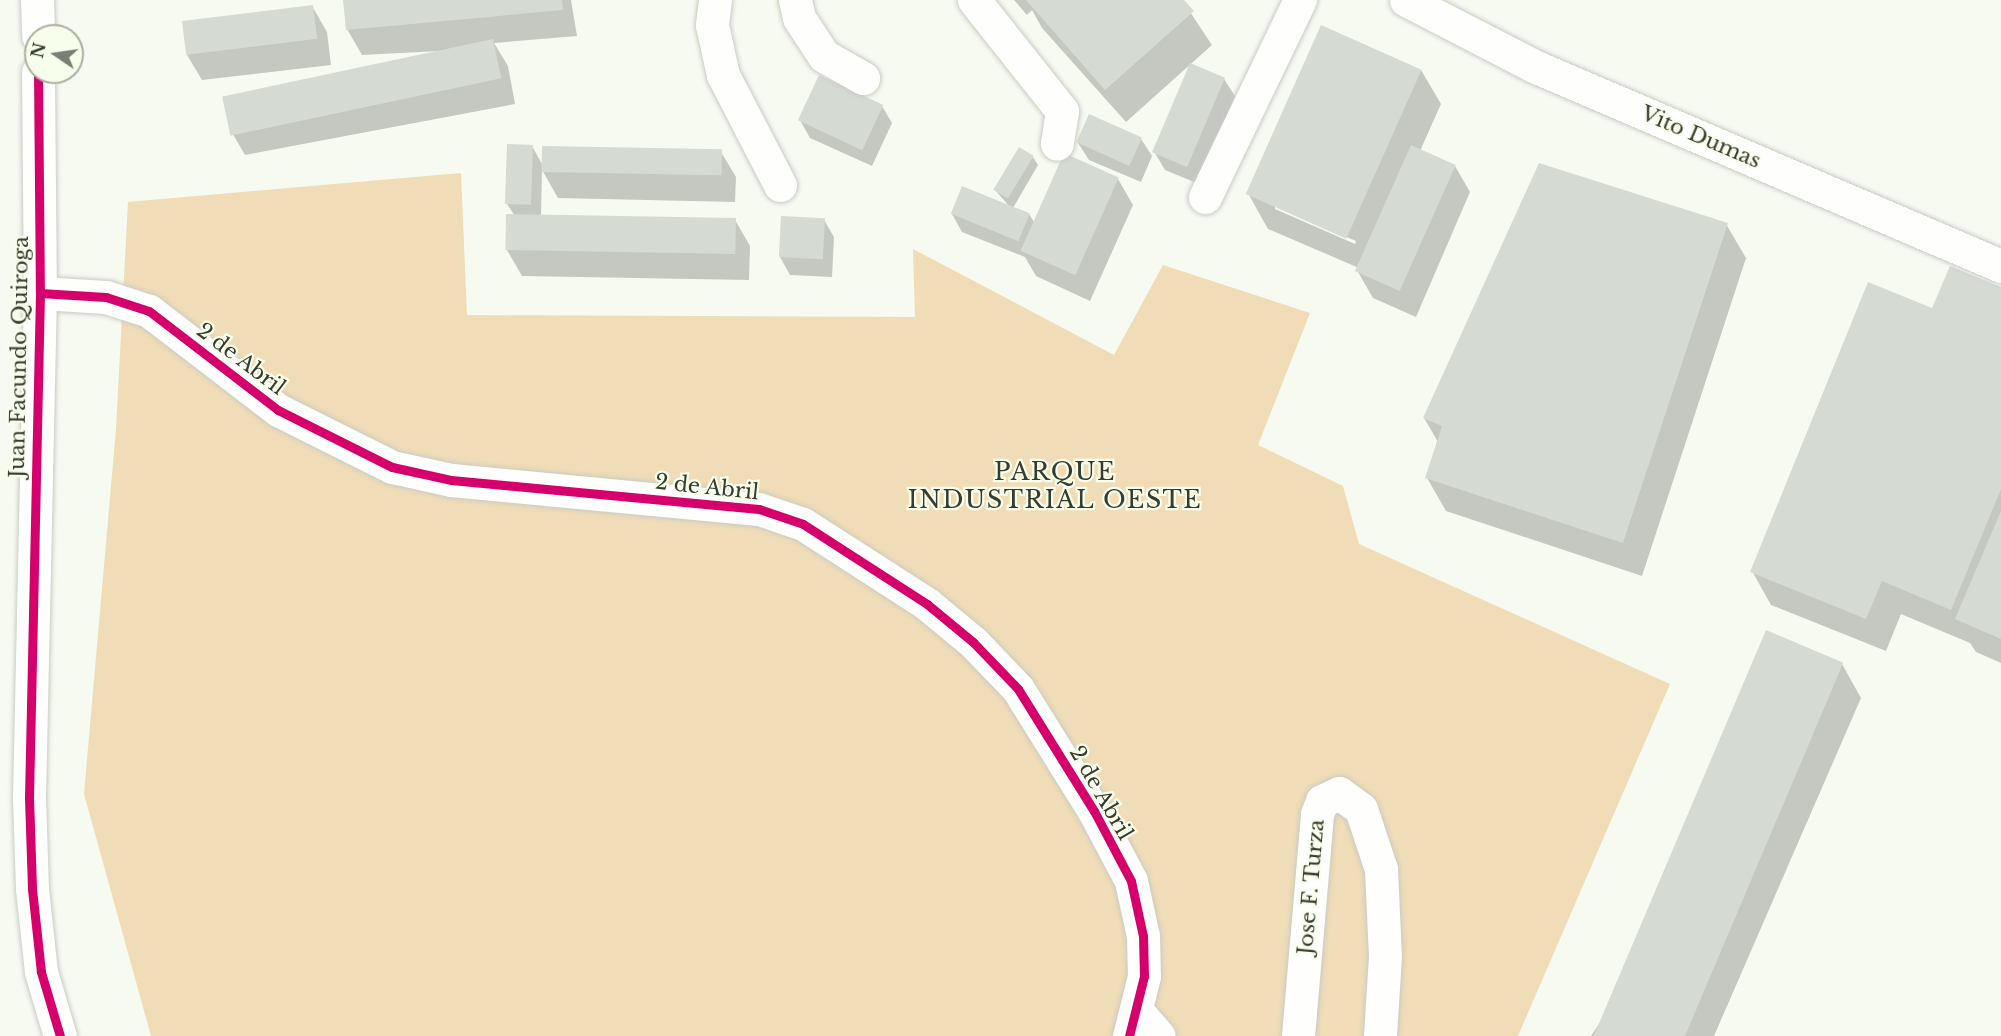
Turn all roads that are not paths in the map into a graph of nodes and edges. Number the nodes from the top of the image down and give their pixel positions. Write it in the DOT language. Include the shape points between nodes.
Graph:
graph roads {
  1 [pos="37,0"];
  2 [pos="715,0"];
  3 [pos="795,0"];
  4 [pos="974,0"];
  5 [pos="1300,0"];
  6 [pos="1406,0"];
  7 [pos="38,24"];
  8 [pos="863,78"];
  9 [pos="38,84"];
  10 [pos="1057,144"];
  11 [pos="780,184"];
  12 [pos="1205,197"];
  13 [pos="2001,266"];
  14 [pos="40,293"];
  15 [pos="1133,1024"];
  16 [pos="60,1036"];
  17 [pos="1159,1036"];
  18 [pos="1298,1036"];
  19 [pos="1380,1036"];
  1 -- 7 [label="street"];
  2 -- 11 [label="street" via="712,25 723,75"];
  3 -- 8 [label="street" via="799,18 824,57"];
  4 -- 10 [label="street" via="1062,111"];
  5 -- 12 [label="street"];
  6 -- 13 [label="street, Vito Dumas" via="1536,67"];
  9 -- 14 [label="street, Juan Facundo Quiroga"];
  14 -- 15 [label="street, 2 de Abril" via="106,297 149,311 278,410 392,467 451,480 759,509 803,524 927,604 973,642 1018,689 1094,811 1131,881 1143,936 1144,976"];
  14 -- 16 [label="street, Juan Facundo Quiroga" via="29,798 32,889 41,972"];
  15 -- 17 [label="street"];
  18 -- 19 [label="street, Jose F. Turza" via="1317,814 1322,801 1339,793 1361,809 1381,869 1386,956"];
}
